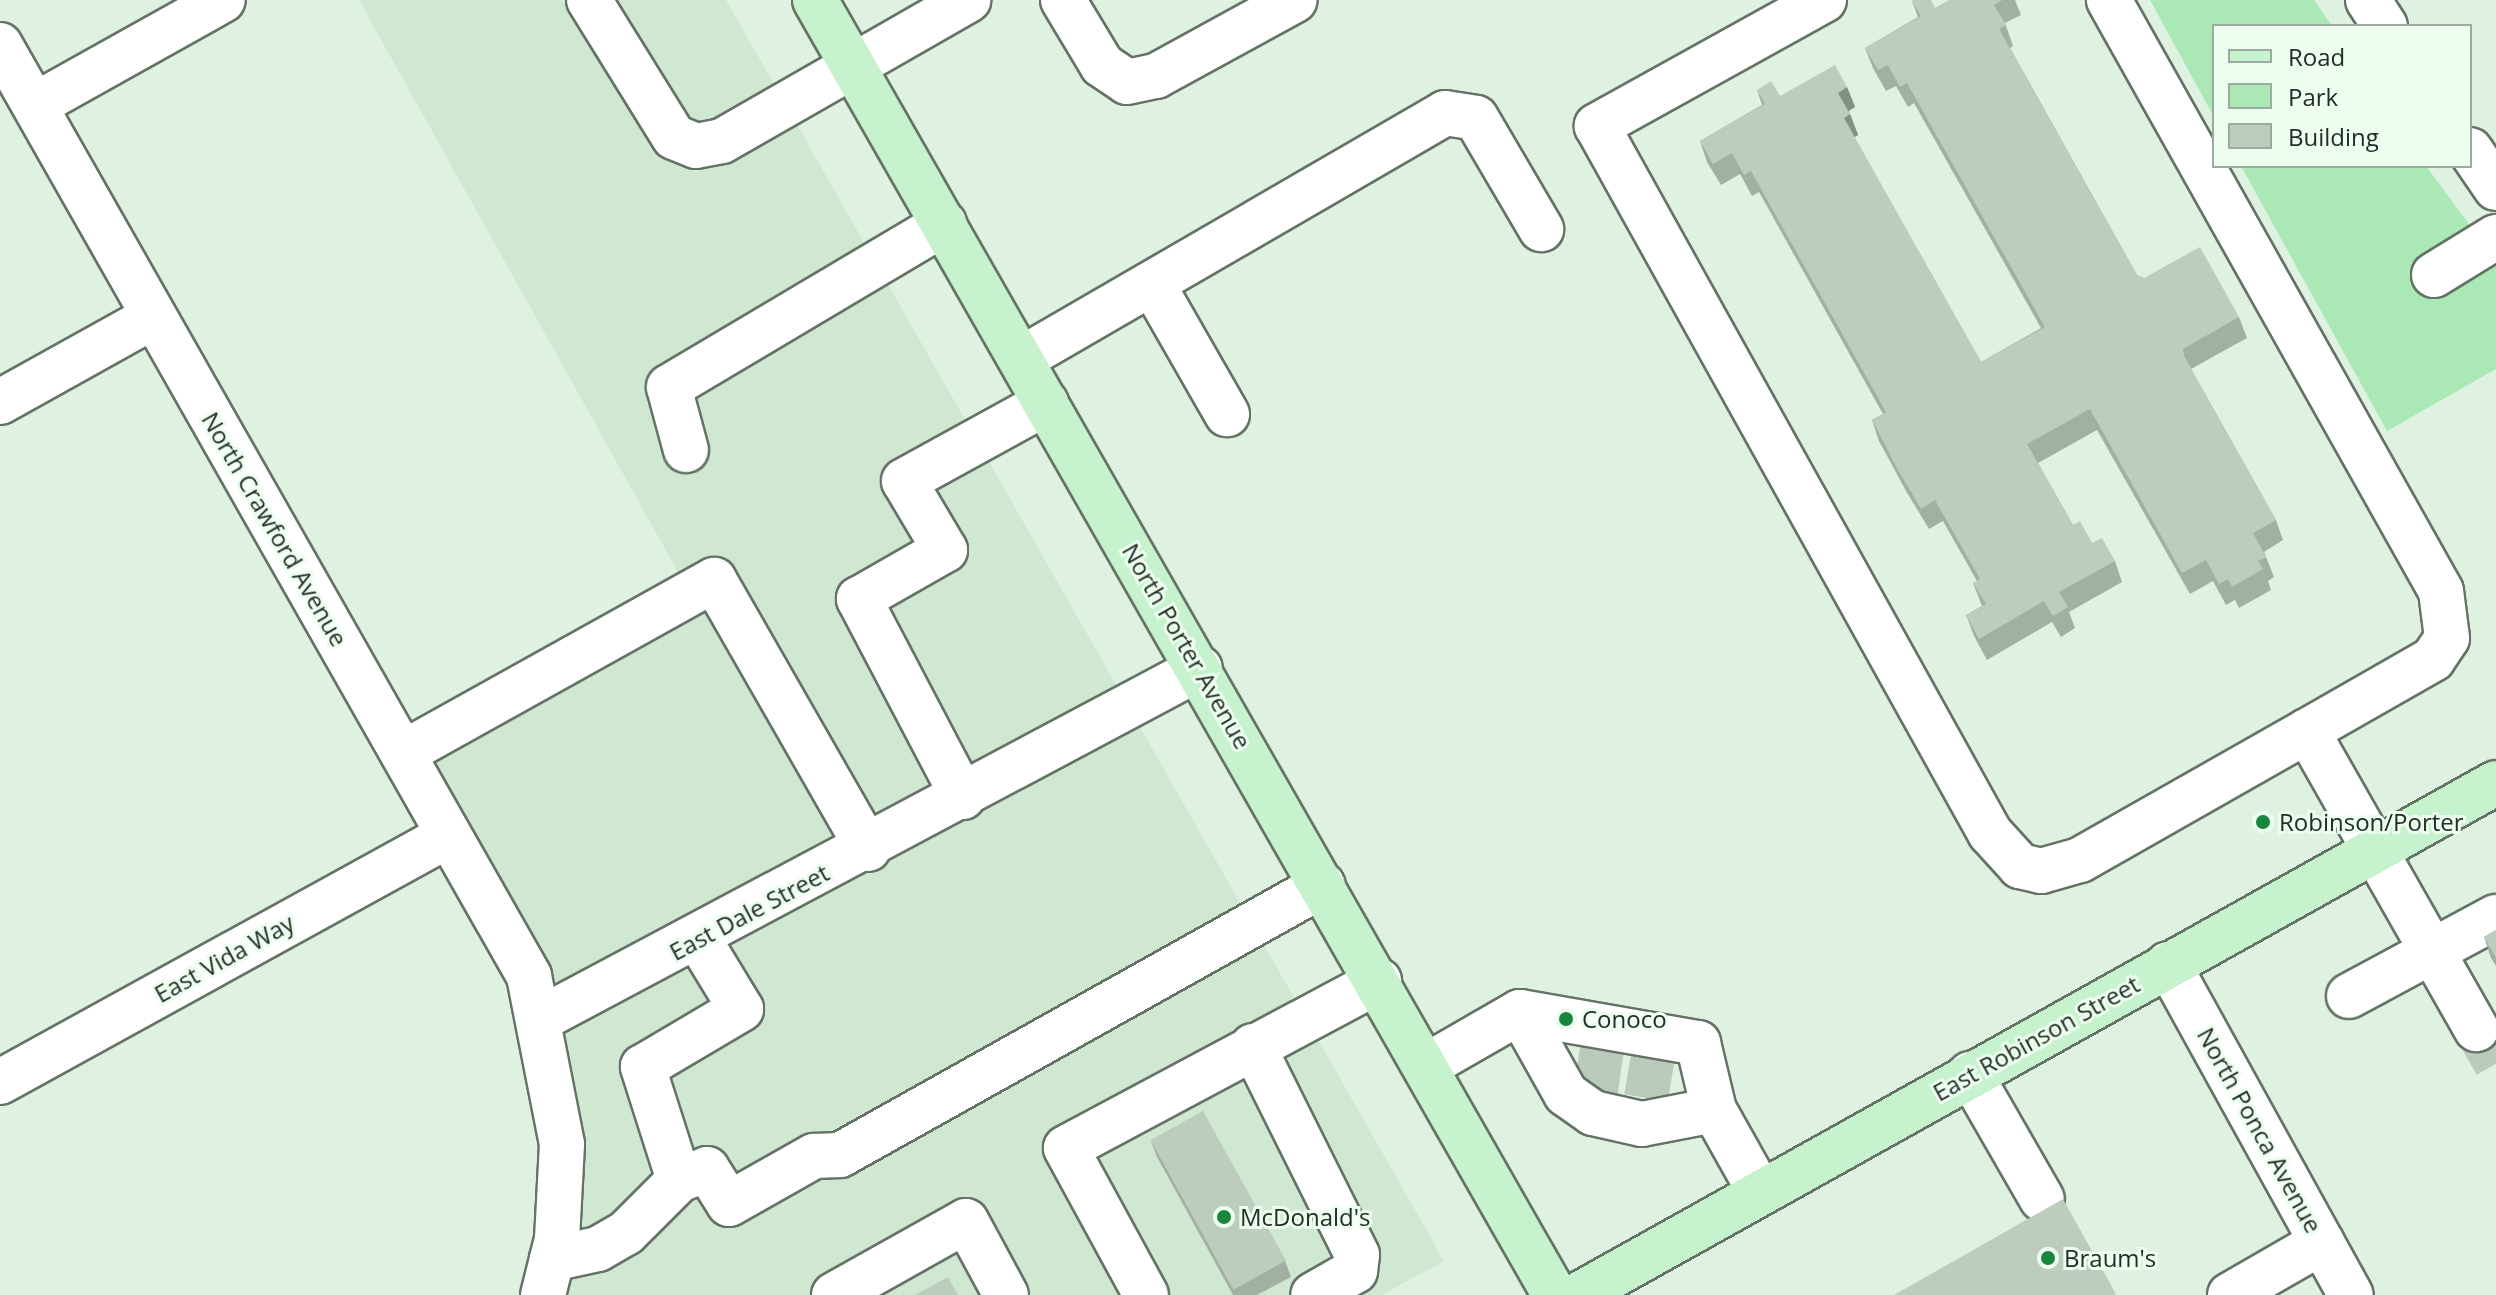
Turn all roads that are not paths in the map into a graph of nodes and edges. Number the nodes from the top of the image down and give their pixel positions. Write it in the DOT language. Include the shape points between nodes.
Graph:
graph roads {
  1 [pos="223,0"];
  2 [pos="589,0"];
  3 [pos="815,0"];
  4 [pos="968,0"];
  5 [pos="1063,0"];
  6 [pos="1295,0"];
  7 [pos="1824,0"];
  8 [pos="2109,0"];
  9 [pos="2368,0"];
  10 [pos="2384,24"];
  11 [pos="0,45"];
  12 [pos="851,63"];
  13 [pos="35,105"];
  14 [pos="2472,153"];
  15 [pos="2496,188"];
  16 [pos="944,224"];
  17 [pos="1541,229"];
  18 [pos="2496,237"];
  19 [pos="2434,275"];
  20 [pos="1153,285"];
  21 [pos="151,318"];
  22 [pos="1021,359"];
  23 [pos="0,402"];
  24 [pos="1046,403"];
  25 [pos="1227,414"];
  26 [pos="686,450"];
  27 [pos="1200,668"];
  28 [pos="2307,731"];
  29 [pos="403,753"];
  30 [pos="2496,783"];
  31 [pos="963,797"];
  32 [pos="449,835"];
  33 [pos="868,849"];
  34 [pos="2374,850"];
  35 [pos="1323,885"];
  36 [pos="2496,917"];
  37 [pos="699,940"];
  38 [pos="2432,952"];
  39 [pos="2168,964"];
  40 [pos="1379,981"];
  41 [pos="2349,996"];
  42 [pos="1520,1012"];
  43 [pos="542,1018"];
  44 [pos="2476,1029"];
  45 [pos="1253,1046"];
  46 [pos="1426,1066"];
  47 [pos="1970,1074"];
  48 [pos="0,1082"];
  49 [pos="1714,1110"];
  50 [pos="679,1180"];
  51 [pos="1760,1192"];
  52 [pos="2042,1199"];
  53 [pos="2322,1242"];
  54 [pos="548,1277"];
  55 [pos="838,1294"];
  56 [pos="1006,1295"];
  57 [pos="1146,1295"];
  58 [pos="1313,1295"];
  59 [pos="1555,1295"];
  60 [pos="1578,1295"];
  61 [pos="2230,1295"];
  62 [pos="2351,1295"];
  1 -- 13 [label="street"];
  2 -- 12 [label="street" via="674,137 696,146 722,141"];
  3 -- 12 [label="main road, North Porter Avenue"];
  4 -- 12 [label="street"];
  5 -- 6 [label="street" via="1102,65 1127,82 1156,76"];
  7 -- 28 [label="street" via="1597,126 1990,833 2020,866 2061,870"];
  8 -- 28 [label="street" via="2447,612 2447,638 2433,659"];
  9 -- 10 [label="street"];
  11 -- 13 [label="street, North Crawford Avenue"];
  12 -- 16 [label="main road, North Porter Avenue"];
  13 -- 21 [label="street, North Crawford Avenue"];
  14 -- 15 [label="street"];
  16 -- 22 [label="main road, North Porter Avenue"];
  16 -- 26 [label="street" via="669,387"];
  17 -- 20 [label="street" via="1476,118 1445,113"];
  18 -- 19 [label="street"];
  20 -- 22 [label="street"];
  20 -- 25 [label="street"];
  21 -- 23 [label="street"];
  21 -- 29 [label="street, North Crawford Avenue"];
  22 -- 24 [label="main road, North Porter Avenue"];
  24 -- 27 [label="main road, North Porter Avenue"];
  24 -- 31 [label="street" via="904,481 945,550 859,599"];
  27 -- 31 [label="street, East Dale Street"];
  27 -- 35 [label="main road, North Porter Avenue"];
  28 -- 34 [label="street"];
  29 -- 32 [label="street, North Crawford Avenue"];
  29 -- 33 [label="street" via="714,580"];
  30 -- 34 [label="main road, East Robinson Street"];
  31 -- 33 [label="street, East Dale Street"];
  32 -- 43 [label="street, North Crawford Avenue" via="529,976"];
  32 -- 48 [label="street, East Vida Way"];
  33 -- 37 [label="street, East Dale Street"];
  34 -- 38 [label="street"];
  34 -- 39 [label="main road, East Robinson Street"];
  35 -- 40 [label="main road, North Porter Avenue"];
  35 -- 50 [label="street" via="840,1155 814,1156 729,1204 707,1169"];
  36 -- 38 [label="street"];
  37 -- 43 [label="street, East Dale Street"];
  37 -- 50 [label="street" via="741,1009 643,1067"];
  38 -- 41 [label="street"];
  38 -- 44 [label="street"];
  39 -- 47 [label="main road, East Robinson Street"];
  39 -- 53 [label="street, North Ponca Avenue"];
  40 -- 45 [label="street"];
  40 -- 46 [label="main road, North Porter Avenue"];
  42 -- 46 [label="street"];
  42 -- 49 [label="street" via="1566,1094 1644,1111"];
  42 -- 49 [label="street" via="1604,1038 1655,1046 1698,1043"];
  43 -- 54 [label="street" via="562,1144"];
  45 -- 57 [label="street" via="1066,1148"];
  45 -- 58 [label="street" via="1357,1255 1355,1271"];
  46 -- 59 [label="main road, North Porter Avenue"];
  47 -- 51 [label="main road, East Robinson Street"];
  47 -- 52 [label="street"];
  49 -- 51 [label="street"];
  50 -- 54 [label="street" via="626,1233"];
  51 -- 60 [label="main road, East Robinson Street"];
  53 -- 61 [label="street"];
  53 -- 62 [label="street, North Ponca Avenue"];
  55 -- 56 [label="street" via="966,1221"];
}
